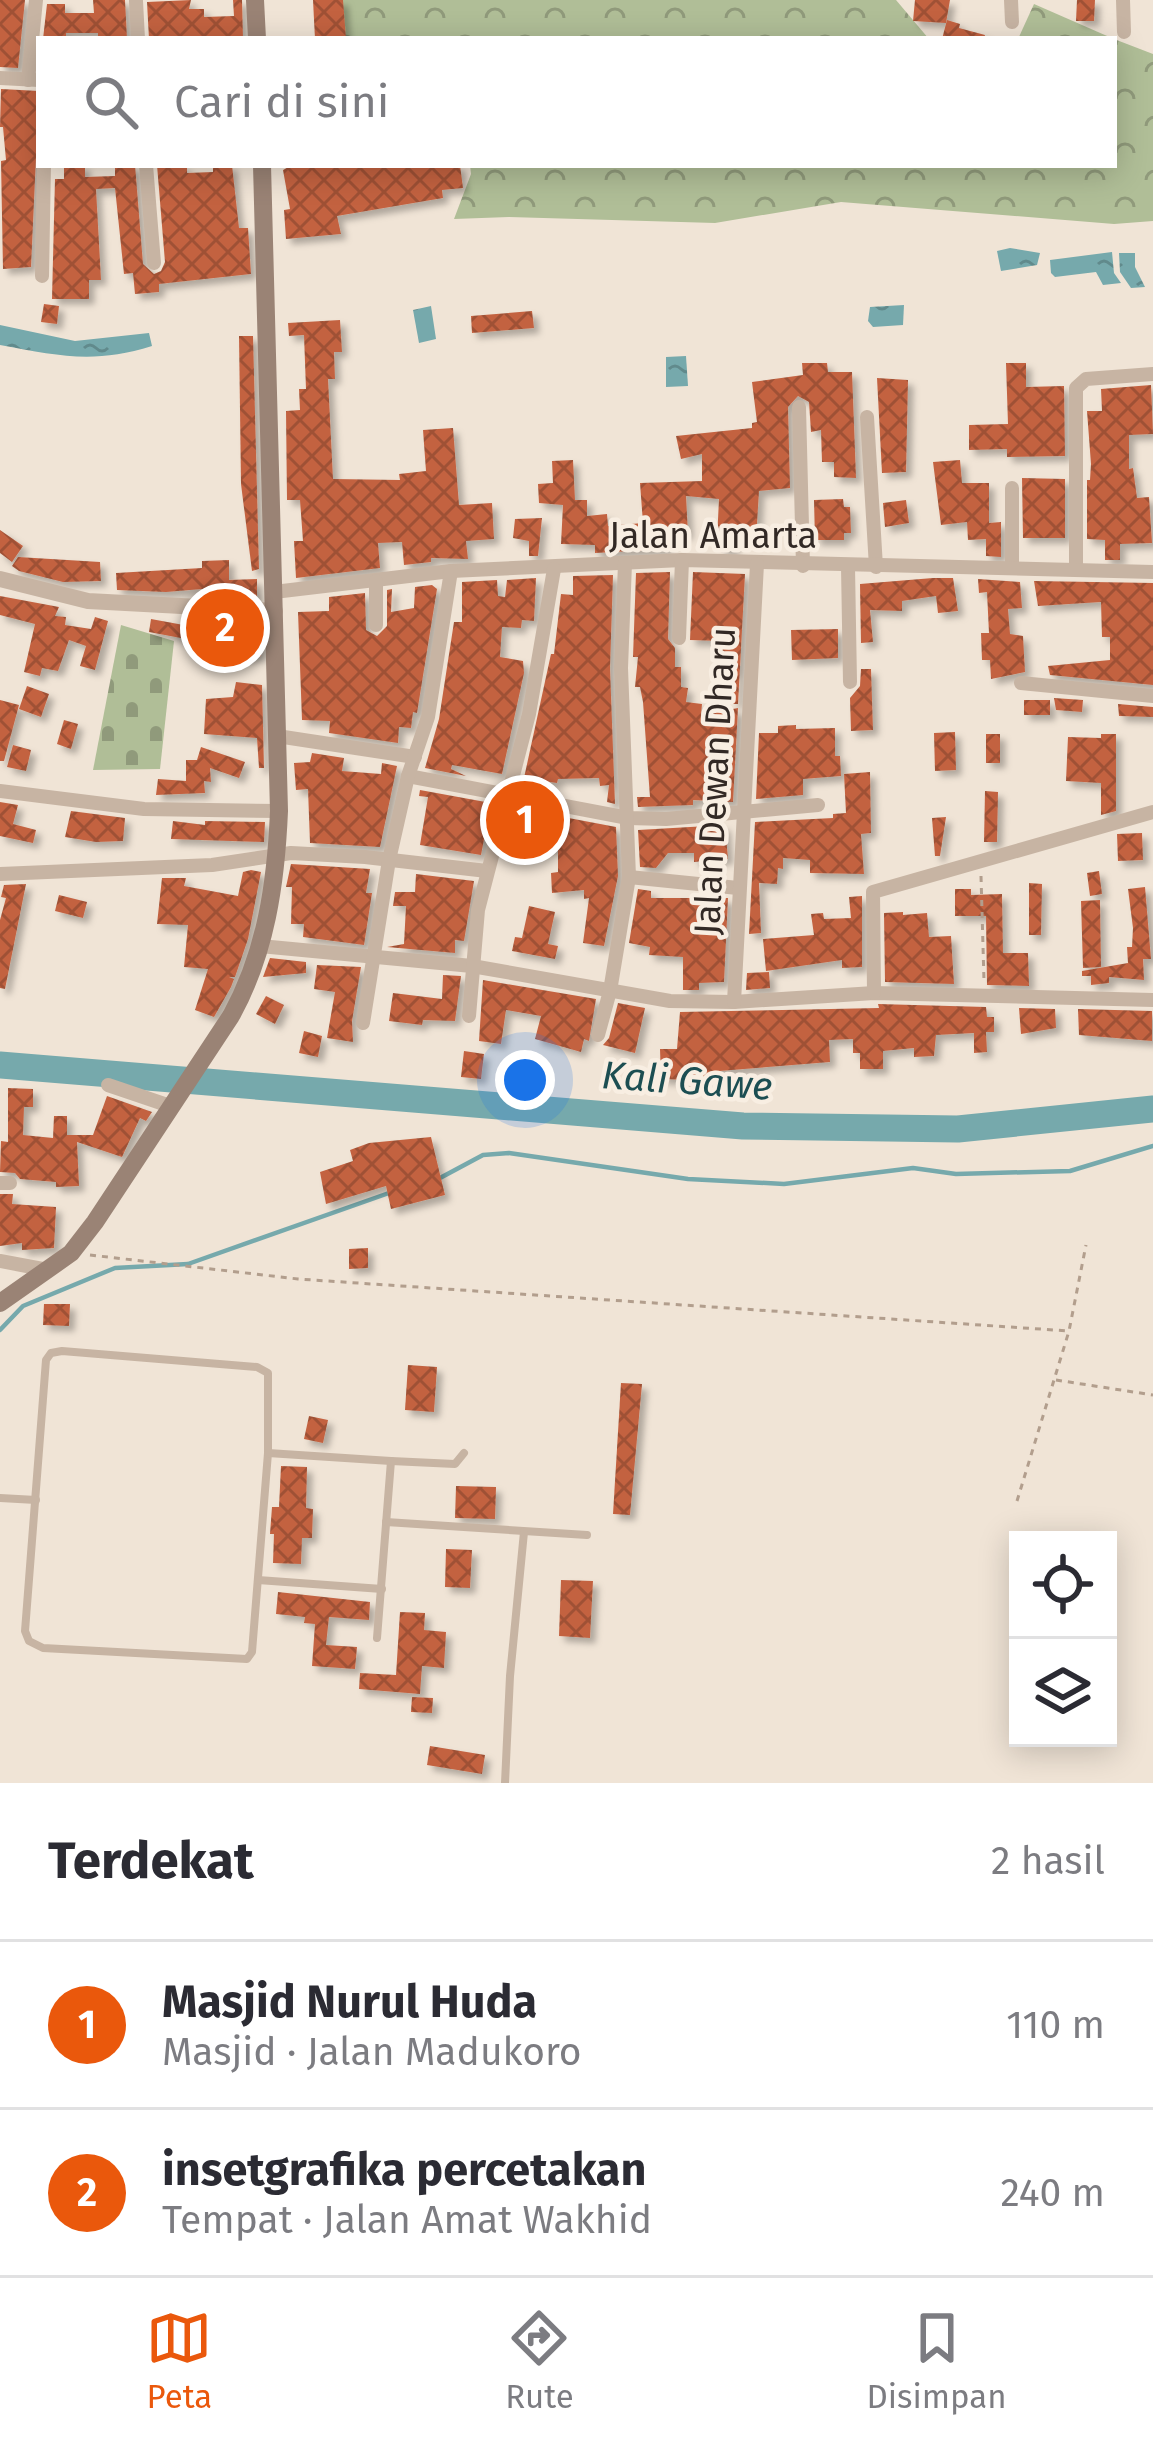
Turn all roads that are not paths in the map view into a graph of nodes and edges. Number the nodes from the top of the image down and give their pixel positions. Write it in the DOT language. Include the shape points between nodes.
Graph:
graph roads {
  1 [pos="35,0"];
  2 [pos="255,0"];
  3 [pos="1011,0"];
  4 [pos="1123,0"];
  5 [pos="136,2"];
  6 [pos="1012,22"];
  7 [pos="1124,32"];
  8 [pos="138,36"];
  9 [pos="257,36"];
  10 [pos="0,78"];
  11 [pos="34,80"];
  12 [pos="44,168"];
  13 [pos="146,168"];
  14 [pos="262,168"];
  15 [pos="154,263"];
  16 [pos="42,276"];
  17 [pos="1153,374"];
  18 [pos="799,407"];
  19 [pos="867,417"];
  20 [pos="1012,488"];
  21 [pos="682,560"];
  22 [pos="625,563"];
  23 [pos="758,564"];
  24 [pos="803,566"];
  25 [pos="848,567"];
  26 [pos="876,567"];
  27 [pos="1012,567"];
  28 [pos="554,569"];
  29 [pos="1076,569"];
  30 [pos="452,572"];
  31 [pos="1153,572"];
  32 [pos="0,579"];
  33 [pos="376,581"];
  34 [pos="274,602"];
  35 [pos="376,625"];
  36 [pos="680,638"];
  37 [pos="850,682"];
  38 [pos="1021,683"];
  39 [pos="1153,696"];
  40 [pos="277,736"];
  41 [pos="415,757"];
  42 [pos="408,776"];
  43 [pos="0,791"];
  44 [pos="510,795"];
  45 [pos="818,806"];
  46 [pos="279,811"];
  47 [pos="743,812"];
  48 [pos="1153,812"];
  49 [pos="628,818"];
  50 [pos="1153,827"];
  51 [pos="277,854"];
  52 [pos="389,860"];
  53 [pos="487,871"];
  54 [pos="0,874"];
  55 [pos="629,877"];
  56 [pos="738,888"];
  57 [pos="260,946"];
  58 [pos="374,960"];
  59 [pos="472,966"];
  60 [pos="610,991"];
  61 [pos="874,993"];
  62 [pos="1153,1000"];
  63 [pos="734,1002"];
  64 [pos="469,1016"];
  65 [pos="363,1023"];
  66 [pos="598,1035"];
  67 [pos="108,1085"];
  68 [pos="172,1102"];
  69 [pos="0,1261"];
  70 [pos="48,1270"];
  71 [pos="0,1303"];
  72 [pos="268,1453"];
  73 [pos="464,1453"];
  74 [pos="391,1461"];
  75 [pos="0,1498"];
  76 [pos="35,1500"];
  77 [pos="386,1522"];
  78 [pos="524,1532"];
  79 [pos="587,1535"];
  80 [pos="258,1580"];
  81 [pos="382,1589"];
  82 [pos="377,1638"];
  83 [pos="505,1783"];
  1 -- 11 [label="street"];
  2 -- 9 [label="main road"];
  3 -- 6 [label="street"];
  4 -- 7 [label="street"];
  5 -- 8 [label="street"];
  10 -- 11 [label="street"];
  12 -- 16 [label="street"];
  13 -- 15 [label="street"];
  14 -- 34 [label="main road"];
  17 -- 29 [label="street" via="1086,379 1076,388"];
  18 -- 24 [label="street"];
  19 -- 26 [label="street"];
  20 -- 27 [label="street"];
  21 -- 22 [label="street, Jalan Amarta"];
  21 -- 23 [label="street, Jalan Amarta"];
  21 -- 36 [label="street"];
  22 -- 28 [label="street, Jalan Amarta"];
  22 -- 49 [label="street"];
  23 -- 24 [label="street, Jalan Amarta"];
  23 -- 47 [label="street, Jalan Dewan Dharu"];
  24 -- 25 [label="street, Jalan Amarta"];
  25 -- 26 [label="street, Jalan Amarta"];
  25 -- 37 [label="street"];
  26 -- 27 [label="street, Jalan Amarta"];
  27 -- 29 [label="street, Jalan Amarta"];
  28 -- 30 [label="street, Jalan Amarta"];
  28 -- 44 [label="street"];
  29 -- 31 [label="street, Jalan Amarta"];
  30 -- 33 [label="street, Jalan Amarta"];
  30 -- 41 [label="street"];
  32 -- 34 [label="street" via="88,602"];
  33 -- 34 [label="street, Jalan Amarta"];
  33 -- 35 [label="street"];
  34 -- 40 [label="main road"];
  38 -- 39 [label="street"];
  40 -- 41 [label="street"];
  40 -- 46 [label="main road"];
  41 -- 42 [label="street"];
  42 -- 44 [label="street"];
  42 -- 52 [label="street"];
  43 -- 46 [label="street" via="145,809"];
  44 -- 49 [label="street"];
  44 -- 53 [label="street"];
  45 -- 47 [label="street"];
  46 -- 51 [label="main road"];
  47 -- 49 [label="street"];
  47 -- 56 [label="street, Jalan Dewan Dharu"];
  48 -- 50 [label="street"];
  48 -- 61 [label="street" via="873,892"];
  49 -- 55 [label="street"];
  51 -- 52 [label="street"];
  51 -- 54 [label="street" via="212,865"];
  51 -- 57 [label="main road"];
  52 -- 53 [label="street"];
  52 -- 58 [label="street"];
  53 -- 59 [label="street"];
  55 -- 56 [label="street"];
  55 -- 60 [label="street"];
  56 -- 63 [label="street, Jalan Dewan Dharu"];
  57 -- 58 [label="street"];
  57 -- 68 [label="main road" via="231,1016"];
  58 -- 59 [label="street"];
  58 -- 65 [label="street"];
  59 -- 60 [label="street"];
  59 -- 64 [label="street"];
  60 -- 63 [label="street"];
  60 -- 66 [label="street"];
  61 -- 62 [label="street"];
  61 -- 63 [label="street"];
  67 -- 68 [label="street"];
  68 -- 70 [label="main road" via="71,1253"];
  69 -- 70 [label="street"];
  70 -- 71 [label="main road"];
  72 -- 74 [label="lane"];
  72 -- 76 [label="lane" via="265,1369 56,1351 46,1360"];
  72 -- 80 [label="lane"];
  73 -- 74 [label="lane" via="455,1464"];
  74 -- 77 [label="lane"];
  75 -- 76 [label="lane"];
  76 -- 80 [label="lane" via="25,1631 35,1646 243,1661 252,1652"];
  77 -- 78 [label="lane"];
  77 -- 81 [label="lane"];
  78 -- 79 [label="lane"];
  78 -- 83 [label="lane"];
  80 -- 81 [label="lane"];
  81 -- 82 [label="lane"];
}
